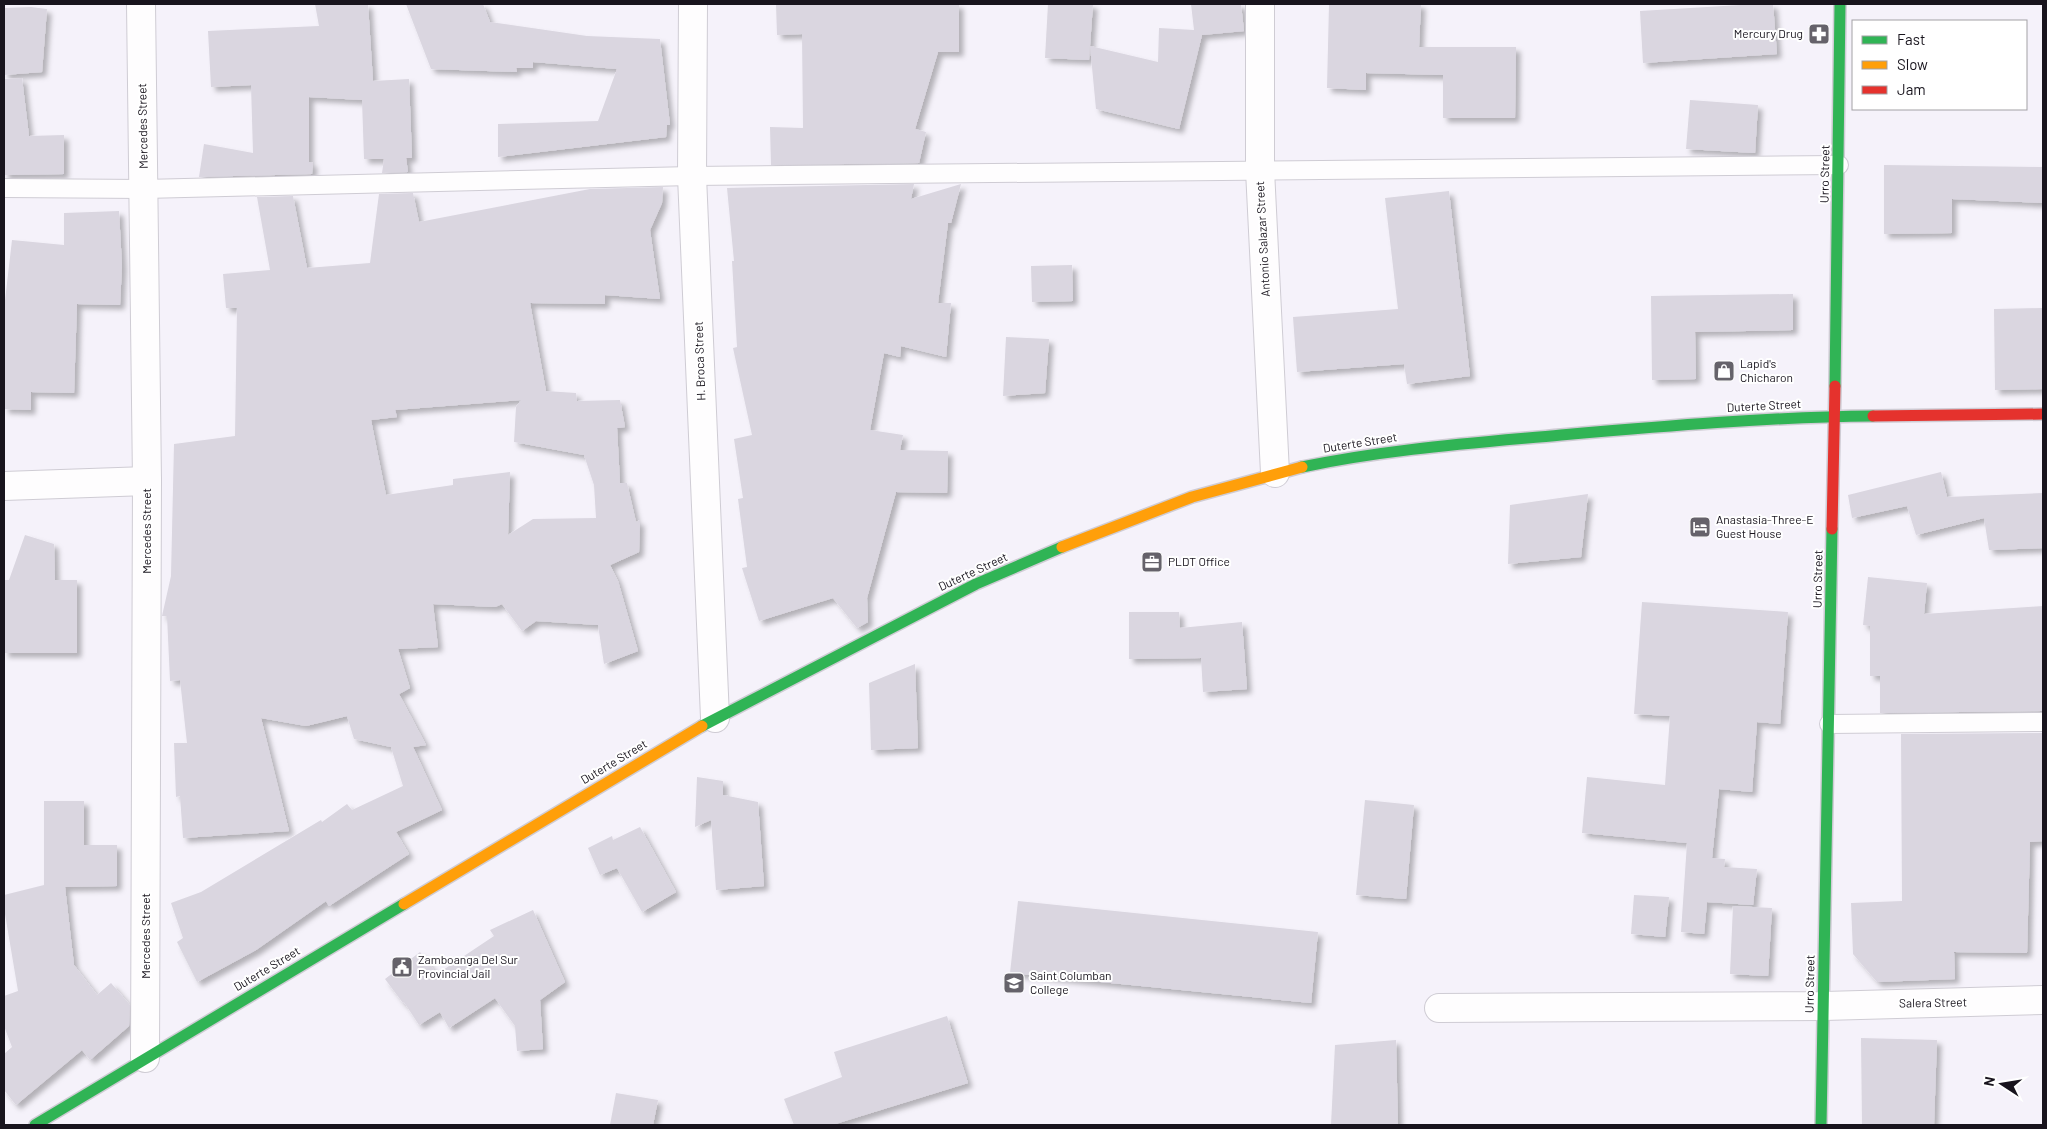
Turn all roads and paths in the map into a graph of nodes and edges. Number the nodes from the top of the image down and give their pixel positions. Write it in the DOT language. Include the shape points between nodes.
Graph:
graph roads {
  1 [pos="141,4"];
  2 [pos="693,4"];
  3 [pos="1260,4"];
  4 [pos="1840,4"];
  5 [pos="1839,166"];
  6 [pos="1260,170"];
  7 [pos="692,176"];
  8 [pos="4,188"];
  9 [pos="144,190"];
  10 [pos="2043,414"];
  11 [pos="1835,416"];
  12 [pos="1275,473"];
  13 [pos="147,481"];
  14 [pos="4,486"];
  15 [pos="715,718"];
  16 [pos="2043,722"];
  17 [pos="1829,724"];
  18 [pos="2043,1000"];
  19 [pos="1824,1006"];
  20 [pos="1439,1008"];
  21 [pos="146,1058"];
  22 [pos="35,1125"];
  23 [pos="1821,1125"];
  1 -- 9 [label="street, Mercedes Street"];
  2 -- 7 [label="street, H. Broca Street"];
  3 -- 6 [label="street, Antonio Salazar Street"];
  4 -- 5 [label="main road, Urro Street"];
  5 -- 6 [label="lane"];
  5 -- 11 [label="main road, Urro Street"];
  6 -- 7 [label="lane"];
  6 -- 12 [label="street, Antonio Salazar Street"];
  7 -- 9 [label="lane"];
  7 -- 15 [label="street, H. Broca Street"];
  8 -- 9 [label="lane"];
  9 -- 13 [label="street, Mercedes Street"];
  10 -- 11 [label="main road, Duterte Street"];
  11 -- 12 [label="main road, Duterte Street" via="1700,423 1361,454"];
  11 -- 17 [label="main road, Urro Street"];
  12 -- 15 [label="main road, Duterte Street" via="1192,497 1096,532 985,580"];
  13 -- 14 [label="street"];
  13 -- 21 [label="street, Mercedes Street"];
  15 -- 21 [label="main road, Duterte Street"];
  16 -- 17 [label="lane"];
  17 -- 19 [label="main road, Urro Street"];
  18 -- 19 [label="street, Salera Street"];
  19 -- 20 [label="street, Salera Street"];
  19 -- 23 [label="main road, Urro Street"];
  21 -- 22 [label="main road, Duterte Street"];
}
